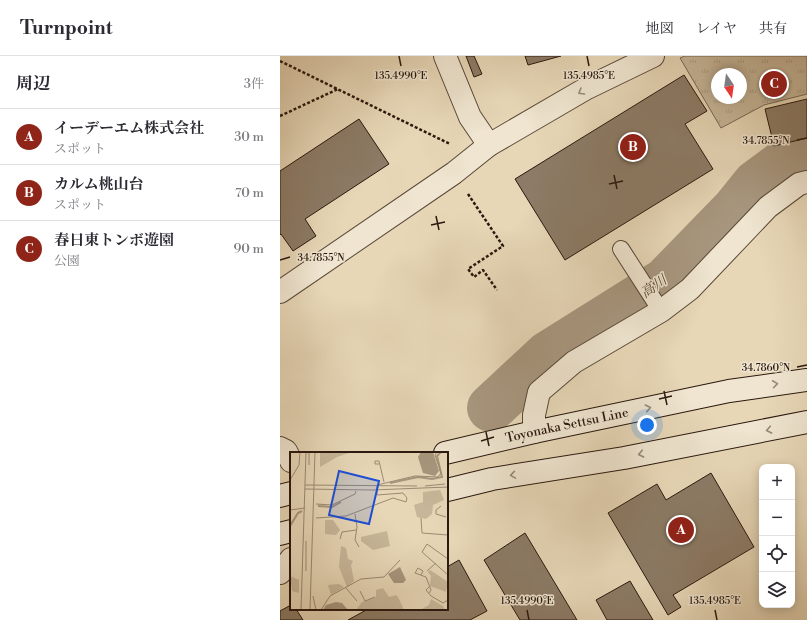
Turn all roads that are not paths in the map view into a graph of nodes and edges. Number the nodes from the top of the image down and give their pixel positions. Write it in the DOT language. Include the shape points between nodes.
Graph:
graph roads {
  1 [pos="446,56"];
  2 [pos="653,56"];
  3 [pos="489,145"];
  4 [pos="807,182"];
  5 [pos="621,249"];
  6 [pos="280,292"];
  7 [pos="658,306"];
  8 [pos="807,380"];
  9 [pos="807,422"];
  10 [pos="534,432"];
  11 [pos="280,448"];
  12 [pos="448,453"];
  13 [pos="290,459"];
  14 [pos="448,490"];
  15 [pos="290,493"];
  16 [pos="280,496"];
  17 [pos="290,531"];
  18 [pos="280,534"];
  19 [pos="290,560"];
  20 [pos="280,573"];
  1 -- 3 [label="street" via="470,117"];
  2 -- 3 [label="street, one-way" via="587,88"];
  3 -- 6 [label="street" via="454,173"];
  4 -- 7 [label="street" via="799,184 768,207 690,289"];
  5 -- 7 [label="lane"];
  7 -- 10 [label="street" via="574,362 539,392 534,415"];
  10 -- 8 [label="street, Toyonaka Settsu Line, one-way" via="729,390"];
  9 -- 14 [label="street, one-way" via="624,458 492,479"];
  10 -- 12 [label="street, Toyonaka Settsu Line"];
  11 -- 13 [label="street" via="286,451"];
  15 -- 16 [label="street"];
  17 -- 18 [label="street"];
  19 -- 20 [label="street"];
}
